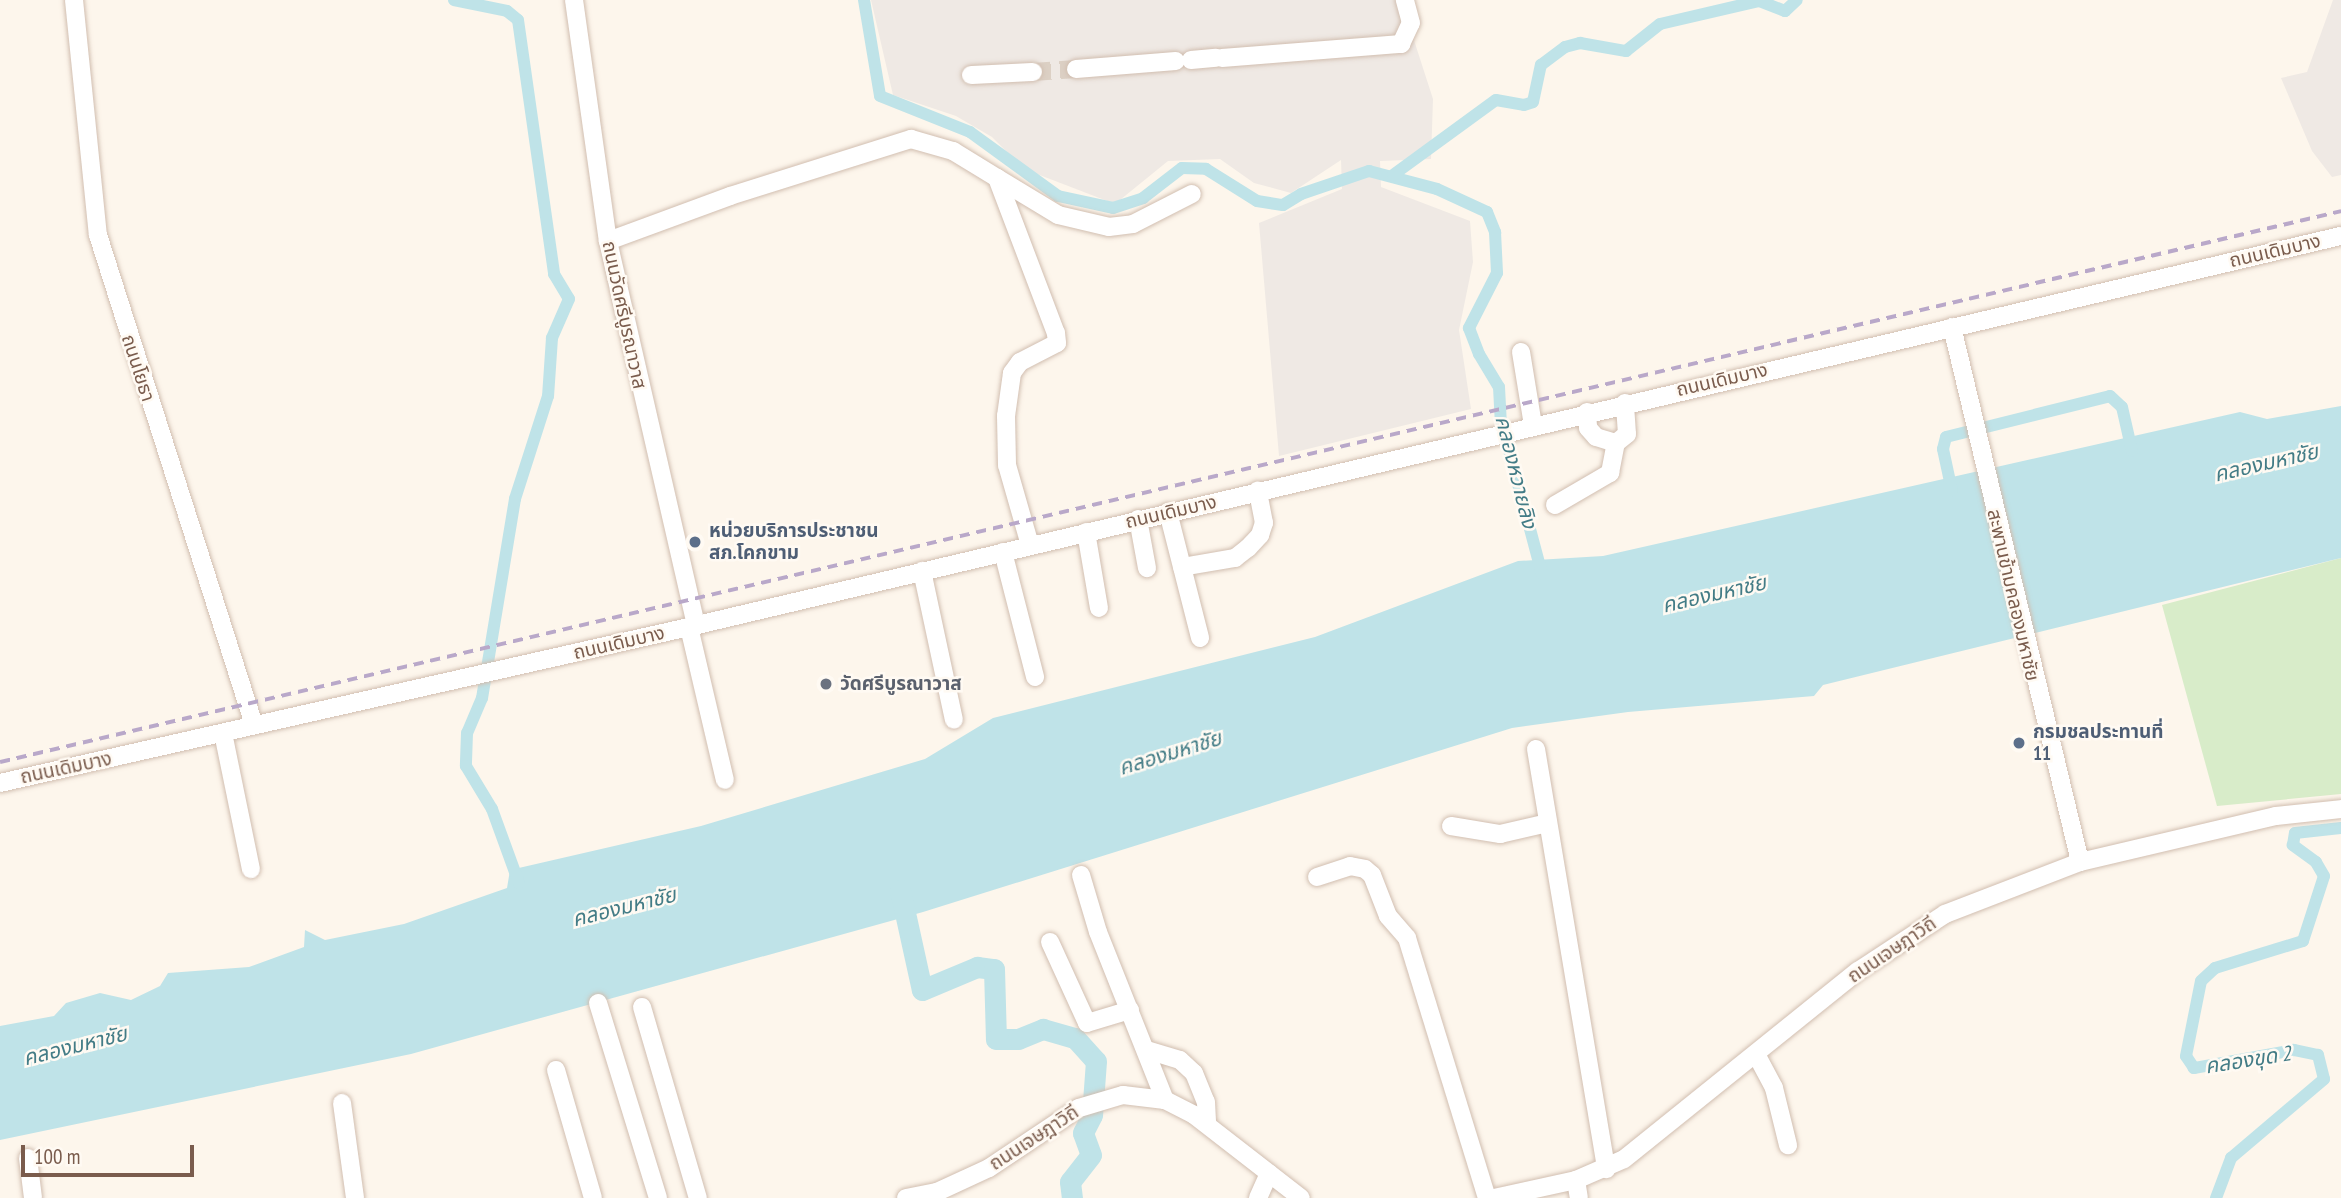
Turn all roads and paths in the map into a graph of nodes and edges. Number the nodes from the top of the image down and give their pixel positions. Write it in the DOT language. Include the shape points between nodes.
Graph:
graph roads {
  1 [pos="74,0"];
  2 [pos="574,0"];
  3 [pos="1405,0"];
  4 [pos="1076,69"];
  5 [pos="1033,72"];
  6 [pos="971,75"];
  7 [pos="997,178"];
  8 [pos="1192,194"];
  9 [pos="2341,236"];
  10 [pos="608,241"];
  11 [pos="1952,327"];
  12 [pos="1521,352"];
  13 [pos="1625,403"];
  14 [pos="1587,412"];
  15 [pos="1524,427"];
  16 [pos="1616,443"];
  17 [pos="1258,491"];
  18 [pos="1555,505"];
  19 [pos="1168,512"];
  20 [pos="1138,519"];
  21 [pos="1086,532"];
  22 [pos="1030,545"];
  23 [pos="1003,552"];
  24 [pos="1182,567"];
  25 [pos="1147,569"];
  26 [pos="922,571"];
  27 [pos="1099,608"];
  28 [pos="692,626"];
  29 [pos="1200,638"];
  30 [pos="1035,677"];
  31 [pos="954,720"];
  32 [pos="254,725"];
  33 [pos="223,733"];
  34 [pos="1536,749"];
  35 [pos="725,780"];
  36 [pos="0,783"];
  37 [pos="2341,810"];
  38 [pos="1548,823"];
  39 [pos="1451,826"];
  40 [pos="2080,862"];
  41 [pos="251,869"];
  42 [pos="1081,875"];
  43 [pos="1317,877"];
  44 [pos="1050,942"];
  45 [pos="597,1003"];
  46 [pos="642,1007"];
  47 [pos="1130,1010"];
  48 [pos="1147,1050"];
  49 [pos="1756,1054"];
  50 [pos="556,1070"];
  51 [pos="1165,1100"];
  52 [pos="342,1103"];
  53 [pos="1207,1125"];
  54 [pos="1788,1145"];
  55 [pos="28,1158"];
  56 [pos="1606,1169"];
  57 [pos="1269,1173"];
  58 [pos="1577,1189"];
  59 [pos="33,1198"];
  60 [pos="355,1198"];
  61 [pos="593,1198"];
  62 [pos="659,1198"];
  63 [pos="698,1198"];
  64 [pos="906,1198"];
  65 [pos="1258,1198"];
  66 [pos="1301,1198"];
  67 [pos="1487,1198"];
  68 [pos="1494,1198"];
  1 -- 32 [label="street, ถนนโยธา" via="98,235"];
  2 -- 10 [label="street, ถนนวัดศรีบูรณาวาส"];
  3 -- 4 [label="street" via="1411,23 1401,44"];
  5 -- 6 [label="street"];
  7 -- 8 [label="street" via="1058,215 1109,227 1133,224"];
  7 -- 10 [label="street" via="953,151 911,139 730,196"];
  7 -- 22 [label="street" via="1057,343 1020,362 1012,373 1006,416 1007,466"];
  9 -- 11 [label="street, ถนนเดิมบาง"];
  10 -- 28 [label="street, ถนนวัดศรีบูรณาวาส"];
  11 -- 13 [label="street, ถนนเดิมบาง"];
  11 -- 40 [label="street, สะพานข้ามคลองมหาชัย"];
  12 -- 15 [label="street"];
  13 -- 14 [label="street, ถนนเดิมบาง"];
  13 -- 16 [label="street" via="1627,434"];
  14 -- 15 [label="street, ถนนเดิมบาง"];
  14 -- 16 [label="street" via="1588,428 1596,437"];
  15 -- 17 [label="street, ถนนเดิมบาง"];
  16 -- 18 [label="street" via="1610,473"];
  17 -- 19 [label="street, ถนนเดิมบาง"];
  17 -- 24 [label="street" via="1264,523 1248,548 1235,558"];
  19 -- 20 [label="street, ถนนเดิมบาง"];
  19 -- 24 [label="street"];
  20 -- 21 [label="street, ถนนเดิมบาง"];
  20 -- 25 [label="street"];
  21 -- 22 [label="street, ถนนเดิมบาง"];
  21 -- 27 [label="street"];
  22 -- 23 [label="street, ถนนเดิมบาง"];
  23 -- 26 [label="street, ถนนเดิมบาง"];
  23 -- 30 [label="street"];
  24 -- 29 [label="street"];
  26 -- 28 [label="street, ถนนเดิมบาง"];
  26 -- 31 [label="street"];
  28 -- 32 [label="street, ถนนเดิมบาง"];
  28 -- 35 [label="street, ถนนวัดศรีบูรณาวาส"];
  32 -- 33 [label="street, ถนนเดิมบาง"];
  33 -- 36 [label="street, ถนนเดิมบาง"];
  33 -- 41 [label="street"];
  34 -- 38 [label="street"];
  37 -- 40 [label="street, ถนนเจษฎาวิถี" via="2276,816"];
  38 -- 39 [label="street" via="1500,834"];
  38 -- 56 [label="street"];
  40 -- 49 [label="street, ถนนเจษฎาวิถี" via="2000,890 1913,932"];
  42 -- 47 [label="street"];
  43 -- 67 [label="street" via="1350,866 1365,869 1372,875 1388,916 1407,937"];
  44 -- 47 [label="street" via="1087,1023"];
  45 -- 62 [label="street"];
  46 -- 63 [label="street"];
  47 -- 48 [label="street"];
  48 -- 51 [label="street"];
  48 -- 53 [label="street" via="1180,1060 1194,1073 1206,1102"];
  49 -- 54 [label="street" via="1776,1095"];
  49 -- 56 [label="street, ถนนเจษฎาวิถี" via="1625,1159"];
  50 -- 61 [label="street"];
  51 -- 53 [label="street, ถนนเจษฎาวิถี"];
  51 -- 64 [label="street, ถนนเจษฎาวิถี" via="1139,1095 1086,1105 989,1168 937,1192"];
  52 -- 60 [label="street"];
  53 -- 57 [label="street, ถนนเจษฎาวิถี"];
  55 -- 59 [label="street"];
  56 -- 58 [label="street, ถนนเจษฎาวิถี"];
  57 -- 65 [label="street"];
  57 -- 66 [label="street, ถนนเจษฎาวิถี"];
  58 -- 68 [label="street, ถนนเจษฎาวิถี"];
}
